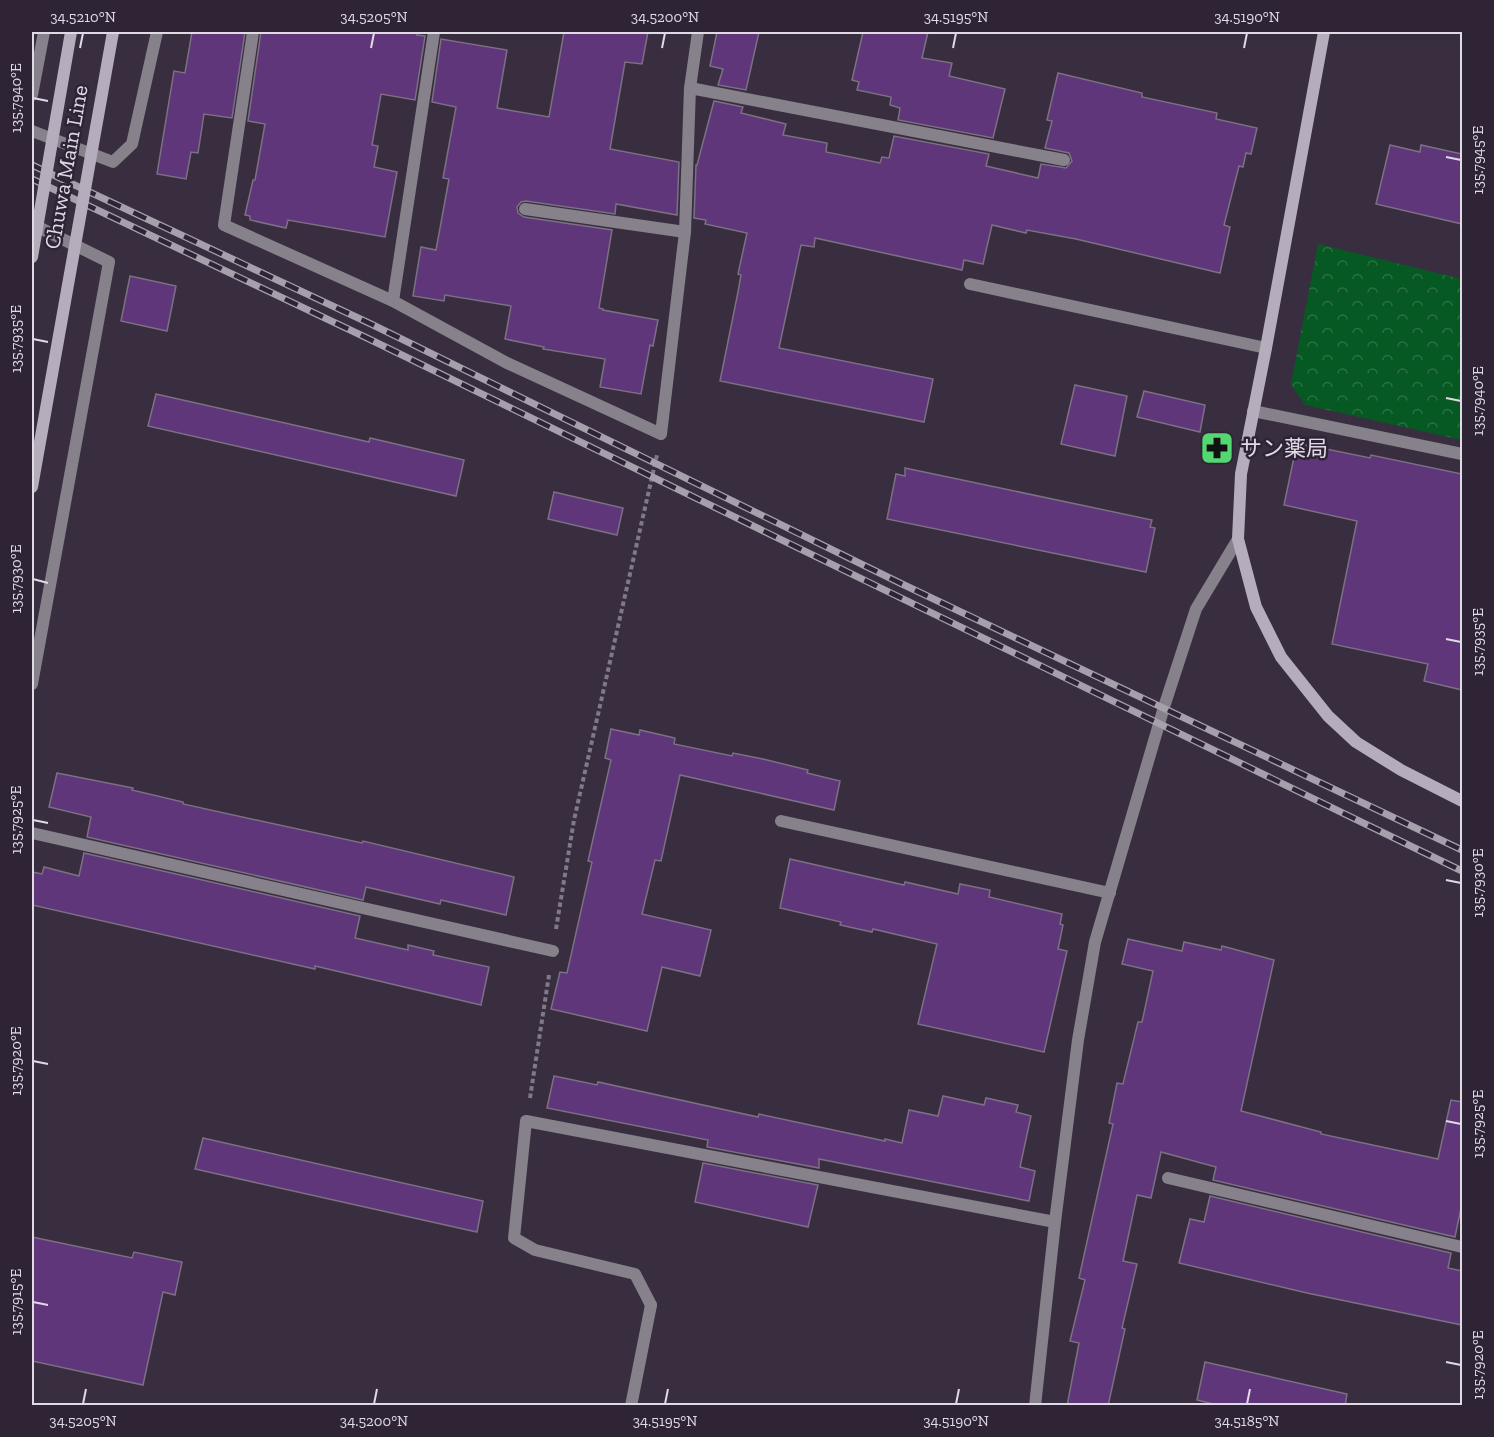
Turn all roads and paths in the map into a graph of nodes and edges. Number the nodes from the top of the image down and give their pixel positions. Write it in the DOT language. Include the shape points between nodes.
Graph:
graph roads {
  1 [pos="44,32"];
  2 [pos="71,32"];
  3 [pos="113,32"];
  4 [pos="156,32"];
  5 [pos="253,32"];
  6 [pos="434,32"];
  7 [pos="698,32"];
  8 [pos="1324,32"];
  9 [pos="690,88"];
  10 [pos="32,95"];
  11 [pos="32,131"];
  12 [pos="1064,160"];
  13 [pos="525,209"];
  14 [pos="32,224"];
  15 [pos="685,232"];
  16 [pos="32,257"];
  17 [pos="970,284"];
  18 [pos="393,302"];
  19 [pos="1266,348"];
  20 [pos="1253,411"];
  21 [pos="662,434"];
  22 [pos="1462,454"];
  23 [pos="32,487"];
  24 [pos="1238,539"];
  25 [pos="32,684"];
  26 [pos="1462,801"];
  27 [pos="781,821"];
  28 [pos="32,833"];
  29 [pos="1110,893"];
  30 [pos="553,951"];
  31 [pos="526,1121"];
  32 [pos="1168,1178"];
  33 [pos="1055,1222"];
  34 [pos="1462,1247"];
  35 [pos="631,1406"];
  36 [pos="1035,1406"];
  1 -- 10 [label="street"];
  2 -- 16 [label="street, Chuwa Main Line, bridge"];
  3 -- 23 [label="street, Chuwa Main Line, bridge"];
  4 -- 11 [label="street" via="132,144 113,162"];
  5 -- 18 [label="street" via="224,225"];
  6 -- 18 [label="street"];
  7 -- 9 [label="street"];
  8 -- 19 [label="street"];
  9 -- 12 [label="street"];
  9 -- 15 [label="street"];
  13 -- 15 [label="street"];
  14 -- 25 [label="street" via="109,262"];
  15 -- 21 [label="street"];
  17 -- 19 [label="street"];
  18 -- 21 [label="street" via="507,363"];
  19 -- 20 [label="street"];
  20 -- 22 [label="street"];
  20 -- 24 [label="street" via="1241,474"];
  21 -- 30 [label="path" via="574,820"];
  24 -- 26 [label="street" via="1256,607 1281,657 1328,716 1356,742 1392,765"];
  24 -- 29 [label="street" via="1196,609"];
  27 -- 29 [label="street"];
  28 -- 30 [label="street"];
  29 -- 33 [label="street" via="1095,942 1082,1018"];
  30 -- 31 [label="path"];
  31 -- 33 [label="street"];
  31 -- 35 [label="street" via="514,1238 535,1250 635,1274 651,1305"];
  32 -- 34 [label="street"];
  33 -- 36 [label="street"];
}
